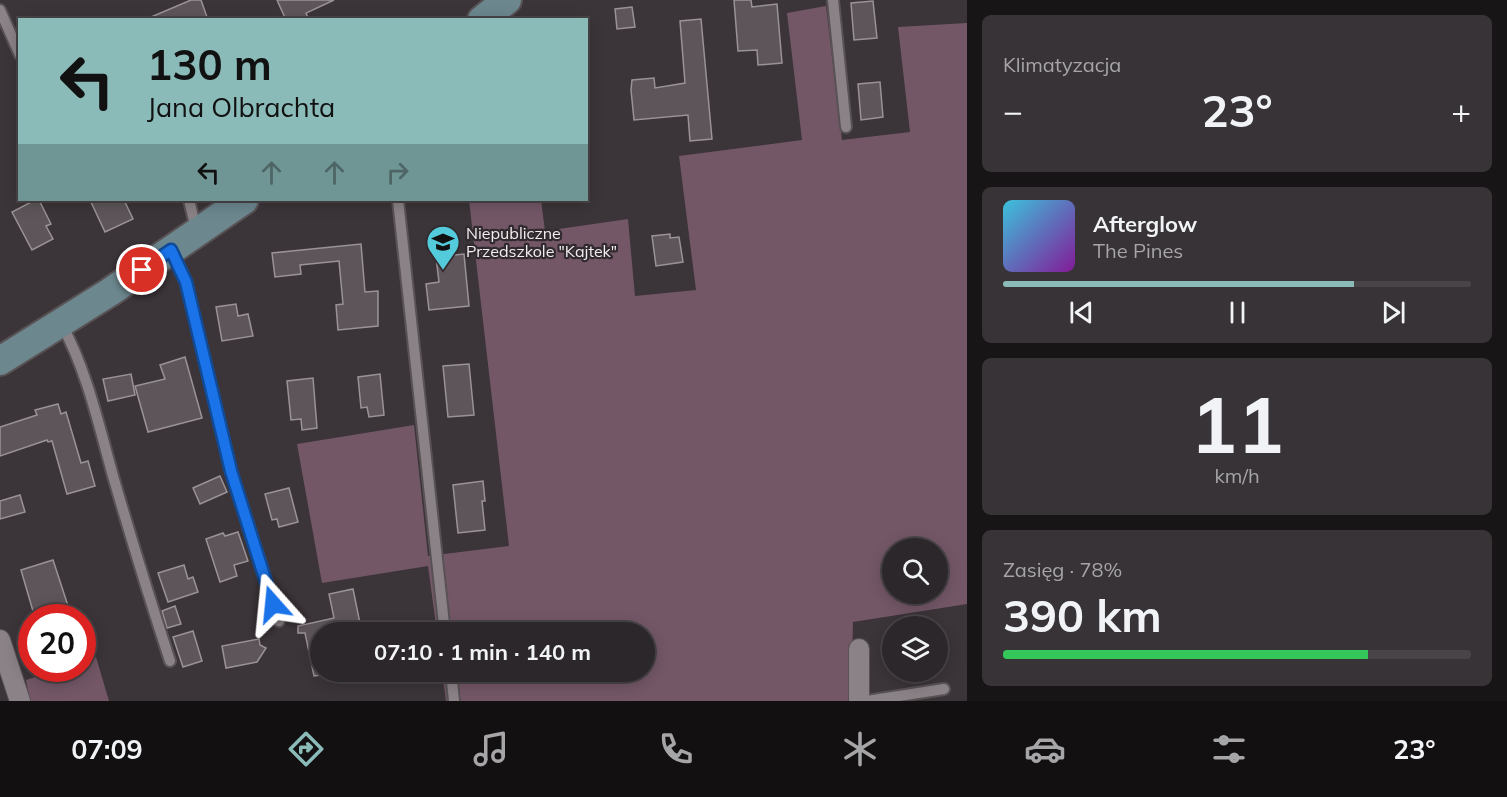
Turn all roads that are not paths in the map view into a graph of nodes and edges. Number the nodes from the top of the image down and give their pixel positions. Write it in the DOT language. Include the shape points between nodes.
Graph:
graph roads {
  1 [pos="507,0"];
  2 [pos="833,0"];
  3 [pos="0,10"];
  4 [pos="484,18"];
  5 [pos="18,50"];
  6 [pos="846,127"];
  7 [pos="189,201"];
  8 [pos="242,201"];
  9 [pos="398,201"];
  10 [pos="196,232"];
  11 [pos="171,250"];
  12 [pos="61,324"];
  13 [pos="0,361"];
  14 [pos="279,621"];
  15 [pos="445,622"];
  16 [pos="0,640"];
  17 [pos="859,649"];
  18 [pos="170,661"];
  19 [pos="452,682"];
  20 [pos="944,689"];
  21 [pos="20,701"];
  22 [pos="454,701"];
  23 [pos="859,701"];
  24 [pos="867,701"];
  1 -- 4 [label="street"];
  2 -- 6 [label="lane"];
  3 -- 5 [label="lane"];
  7 -- 10 [label="lane"];
  8 -- 10 [label="street"];
  9 -- 15 [label="lane"];
  10 -- 11 [label="street"];
  11 -- 12 [label="street"];
  11 -- 14 [label="lane" via="186,282 231,471"];
  12 -- 13 [label="street"];
  12 -- 18 [label="lane" via="95,411 135,555"];
  16 -- 21 [label="street"];
  17 -- 23 [label="street"];
  19 -- 22 [label="lane"];
  20 -- 24 [label="lane"];
}
